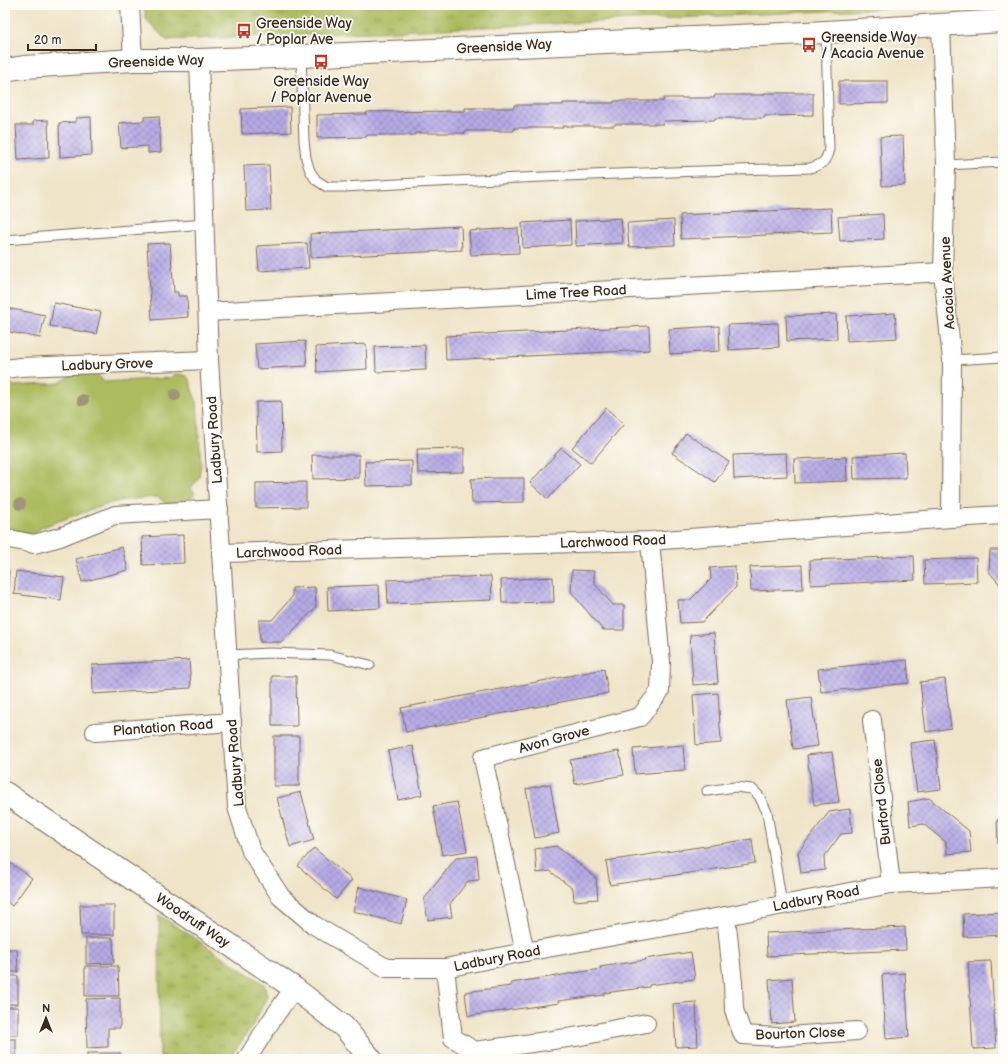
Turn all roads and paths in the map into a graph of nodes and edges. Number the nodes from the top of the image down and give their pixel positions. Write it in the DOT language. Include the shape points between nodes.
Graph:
graph roads {
  1 [pos="130,5"];
  2 [pos="1003,21"];
  3 [pos="941,25"];
  4 [pos="826,32"];
  5 [pos="301,56"];
  6 [pos="133,60"];
  7 [pos="199,60"];
  8 [pos="5,70"];
  9 [pos="1003,162"];
  10 [pos="946,165"];
  11 [pos="205,224"];
  12 [pos="5,240"];
  13 [pos="944,272"];
  14 [pos="208,312"];
  15 [pos="1003,357"];
  16 [pos="209,360"];
  17 [pos="952,360"];
  18 [pos="5,369"];
  19 [pos="218,509"];
  20 [pos="1003,515"];
  21 [pos="951,518"];
  22 [pos="5,538"];
  23 [pos="650,541"];
  24 [pos="221,553"];
  25 [pos="228,655"];
  26 [pos="370,665"];
  27 [pos="872,720"];
  28 [pos="232,722"];
  29 [pos="95,732"];
  30 [pos="707,791"];
  31 [pos="5,793"];
  32 [pos="1003,878"];
  33 [pos="891,884"];
  34 [pos="782,905"];
  35 [pos="726,916"];
  36 [pos="525,952"];
  37 [pos="445,968"];
  38 [pos="294,988"];
  39 [pos="646,1023"];
  40 [pos="857,1031"];
  41 [pos="247,1059"];
  42 [pos="372,1059"];
  1 -- 6 [label="street"];
  2 -- 3 [label="street, Greenside Way"];
  3 -- 4 [label="street, Greenside Way"];
  3 -- 10 [label="street, Acacia Avenue"];
  4 -- 5 [label="street, Greenside Way"];
  4 -- 5 [label="lane" via="829,149 822,164 810,168 602,174 327,187 316,180 306,158"];
  5 -- 7 [label="street, Greenside Way"];
  6 -- 7 [label="street, Greenside Way"];
  6 -- 8 [label="street, Greenside Way"];
  7 -- 11 [label="street, Ladbury Road"];
  9 -- 10 [label="lane"];
  10 -- 13 [label="street, Acacia Avenue"];
  11 -- 12 [label="lane"];
  11 -- 14 [label="street, Ladbury Road"];
  13 -- 14 [label="street, Lime Tree Road"];
  13 -- 17 [label="street, Acacia Avenue"];
  14 -- 16 [label="street, Ladbury Road"];
  15 -- 17 [label="lane"];
  16 -- 18 [label="street, Ladbury Grove"];
  16 -- 19 [label="street, Ladbury Road"];
  17 -- 21 [label="street, Acacia Avenue"];
  19 -- 22 [label="street" via="115,515 60,538 34,544"];
  19 -- 24 [label="street, Ladbury Road"];
  20 -- 21 [label="street, Larchwood Road"];
  21 -- 23 [label="street, Larchwood Road"];
  23 -- 24 [label="street, Larchwood Road"];
  23 -- 36 [label="street, Avon Grove" via="661,662 660,691 640,717 483,758"];
  24 -- 25 [label="street, Ladbury Road"];
  25 -- 26 [label="lane" via="330,655"];
  25 -- 28 [label="street, Ladbury Road"];
  27 -- 33 [label="street, Burford Close"];
  28 -- 29 [label="street, Plantation Road"];
  28 -- 37 [label="street, Ladbury Road" via="237,807 251,851 281,897 314,925 386,968"];
  30 -- 34 [label="lane" via="736,787 752,789 759,796 767,812"];
  31 -- 38 [label="street, Woodruff Way"];
  32 -- 33 [label="street, Ladbury Road"];
  33 -- 34 [label="street, Ladbury Road"];
  34 -- 35 [label="street, Ladbury Road"];
  35 -- 36 [label="street, Ladbury Road"];
  35 -- 40 [label="street, Bourton Close" via="734,1010 743,1035 776,1037"];
  36 -- 37 [label="street, Ladbury Road"];
  37 -- 39 [label="street" via="452,1038 475,1051 581,1036"];
  38 -- 41 [label="street"];
  38 -- 42 [label="street, Woodruff Way" via="344,1027"];
}
